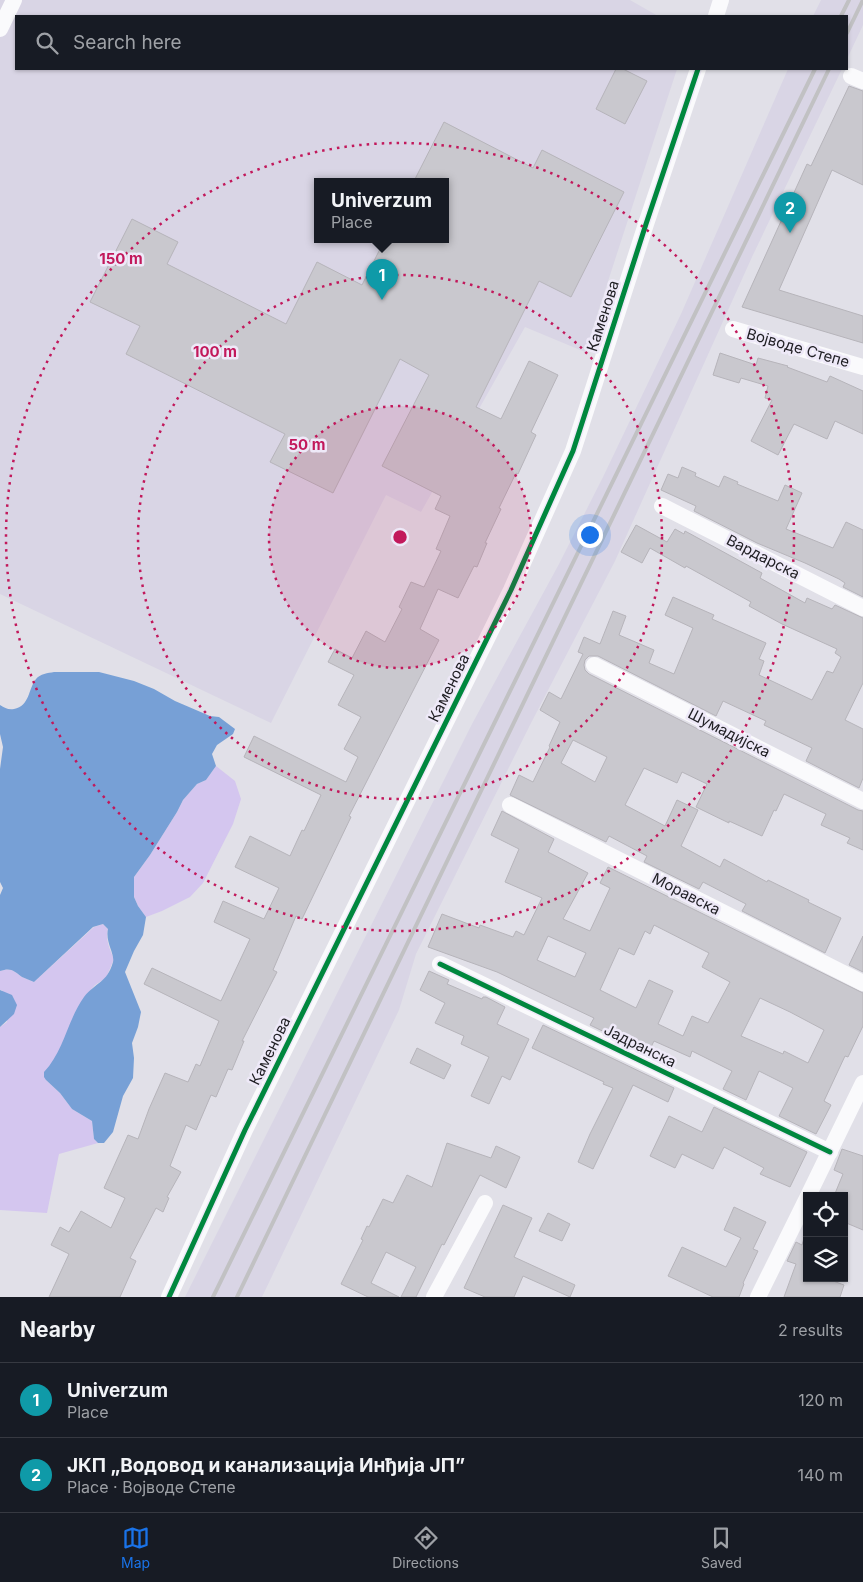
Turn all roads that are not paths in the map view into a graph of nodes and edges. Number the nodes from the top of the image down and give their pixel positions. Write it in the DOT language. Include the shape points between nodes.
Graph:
graph roads {
  1 [pos="14,0"];
  2 [pos="721,0"];
  3 [pos="716,15"];
  4 [pos="0,29"];
  5 [pos="698,70"];
  6 [pos="733,330"];
  7 [pos="863,367"];
  8 [pos="662,506"];
  9 [pos="863,608"];
  10 [pos="594,665"];
  11 [pos="863,801"];
  12 [pos="510,805"];
  13 [pos="440,964"];
  14 [pos="863,983"];
  15 [pos="863,1084"];
  16 [pos="830,1152"];
  17 [pos="810,1192"];
  18 [pos="485,1203"];
  19 [pos="803,1205"];
  20 [pos="169,1297"];
  21 [pos="434,1297"];
  22 [pos="758,1297"];
  1 -- 4 [label="street"];
  2 -- 3 [label="street"];
  5 -- 20 [label="street, Каменова" via="573,451 512,590 245,1130"];
  6 -- 7 [label="street, Војводе Степе"];
  8 -- 9 [label="street, Вардарска"];
  10 -- 11 [label="street, Шумадијска"];
  12 -- 14 [label="street, Моравска"];
  13 -- 16 [label="street, Јадранска"];
  15 -- 16 [label="street"];
  16 -- 17 [label="street"];
  18 -- 21 [label="street"];
  19 -- 22 [label="street"];
}
